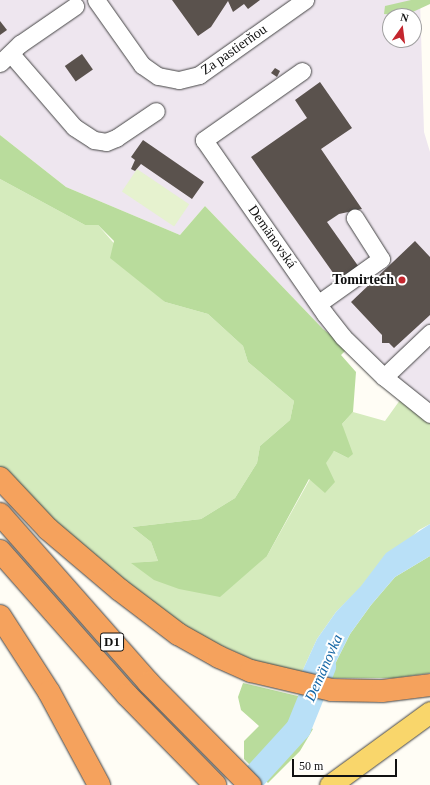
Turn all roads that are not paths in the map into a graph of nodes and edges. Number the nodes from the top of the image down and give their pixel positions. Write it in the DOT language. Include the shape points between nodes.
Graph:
graph roads {
  1 [pos="96,0"];
  2 [pos="306,0"];
  3 [pos="75,6"];
  4 [pos="5,58"];
  5 [pos="302,70"];
  6 [pos="156,111"];
  7 [pos="354,218"];
  8 [pos="319,303"];
  9 [pos="430,333"];
  10 [pos="384,377"];
  11 [pos="430,414"];
  12 [pos="0,478"];
  13 [pos="0,514"];
  14 [pos="0,551"];
  15 [pos="0,616"];
  16 [pos="430,685"];
  17 [pos="430,712"];
  18 [pos="214,784"];
  19 [pos="99,785"];
  20 [pos="250,785"];
  21 [pos="330,785"];
  1 -- 2 [label="street, Za pastierňou" via="142,65 158,76 179,80 199,75"];
  3 -- 4 [label="street"];
  4 -- 6 [label="street" via="74,127 94,140 106,142 116,138"];
  5 -- 8 [label="street, Demänovská" via="204,140"];
  7 -- 8 [label="street" via="381,259"];
  8 -- 10 [label="street, Demänovská" via="343,337"];
  9 -- 10 [label="street"];
  10 -- 11 [label="street, Demänovská"];
  12 -- 16 [label="highway" via="48,529 153,616 195,644 250,671 332,690 382,691"];
  13 -- 20 [label="highway, D1" via="149,683"];
  14 -- 18 [label="highway, D1" via="127,695"];
  15 -- 19 [label="highway" via="49,692"];
  17 -- 21 [label="main road"];
}
